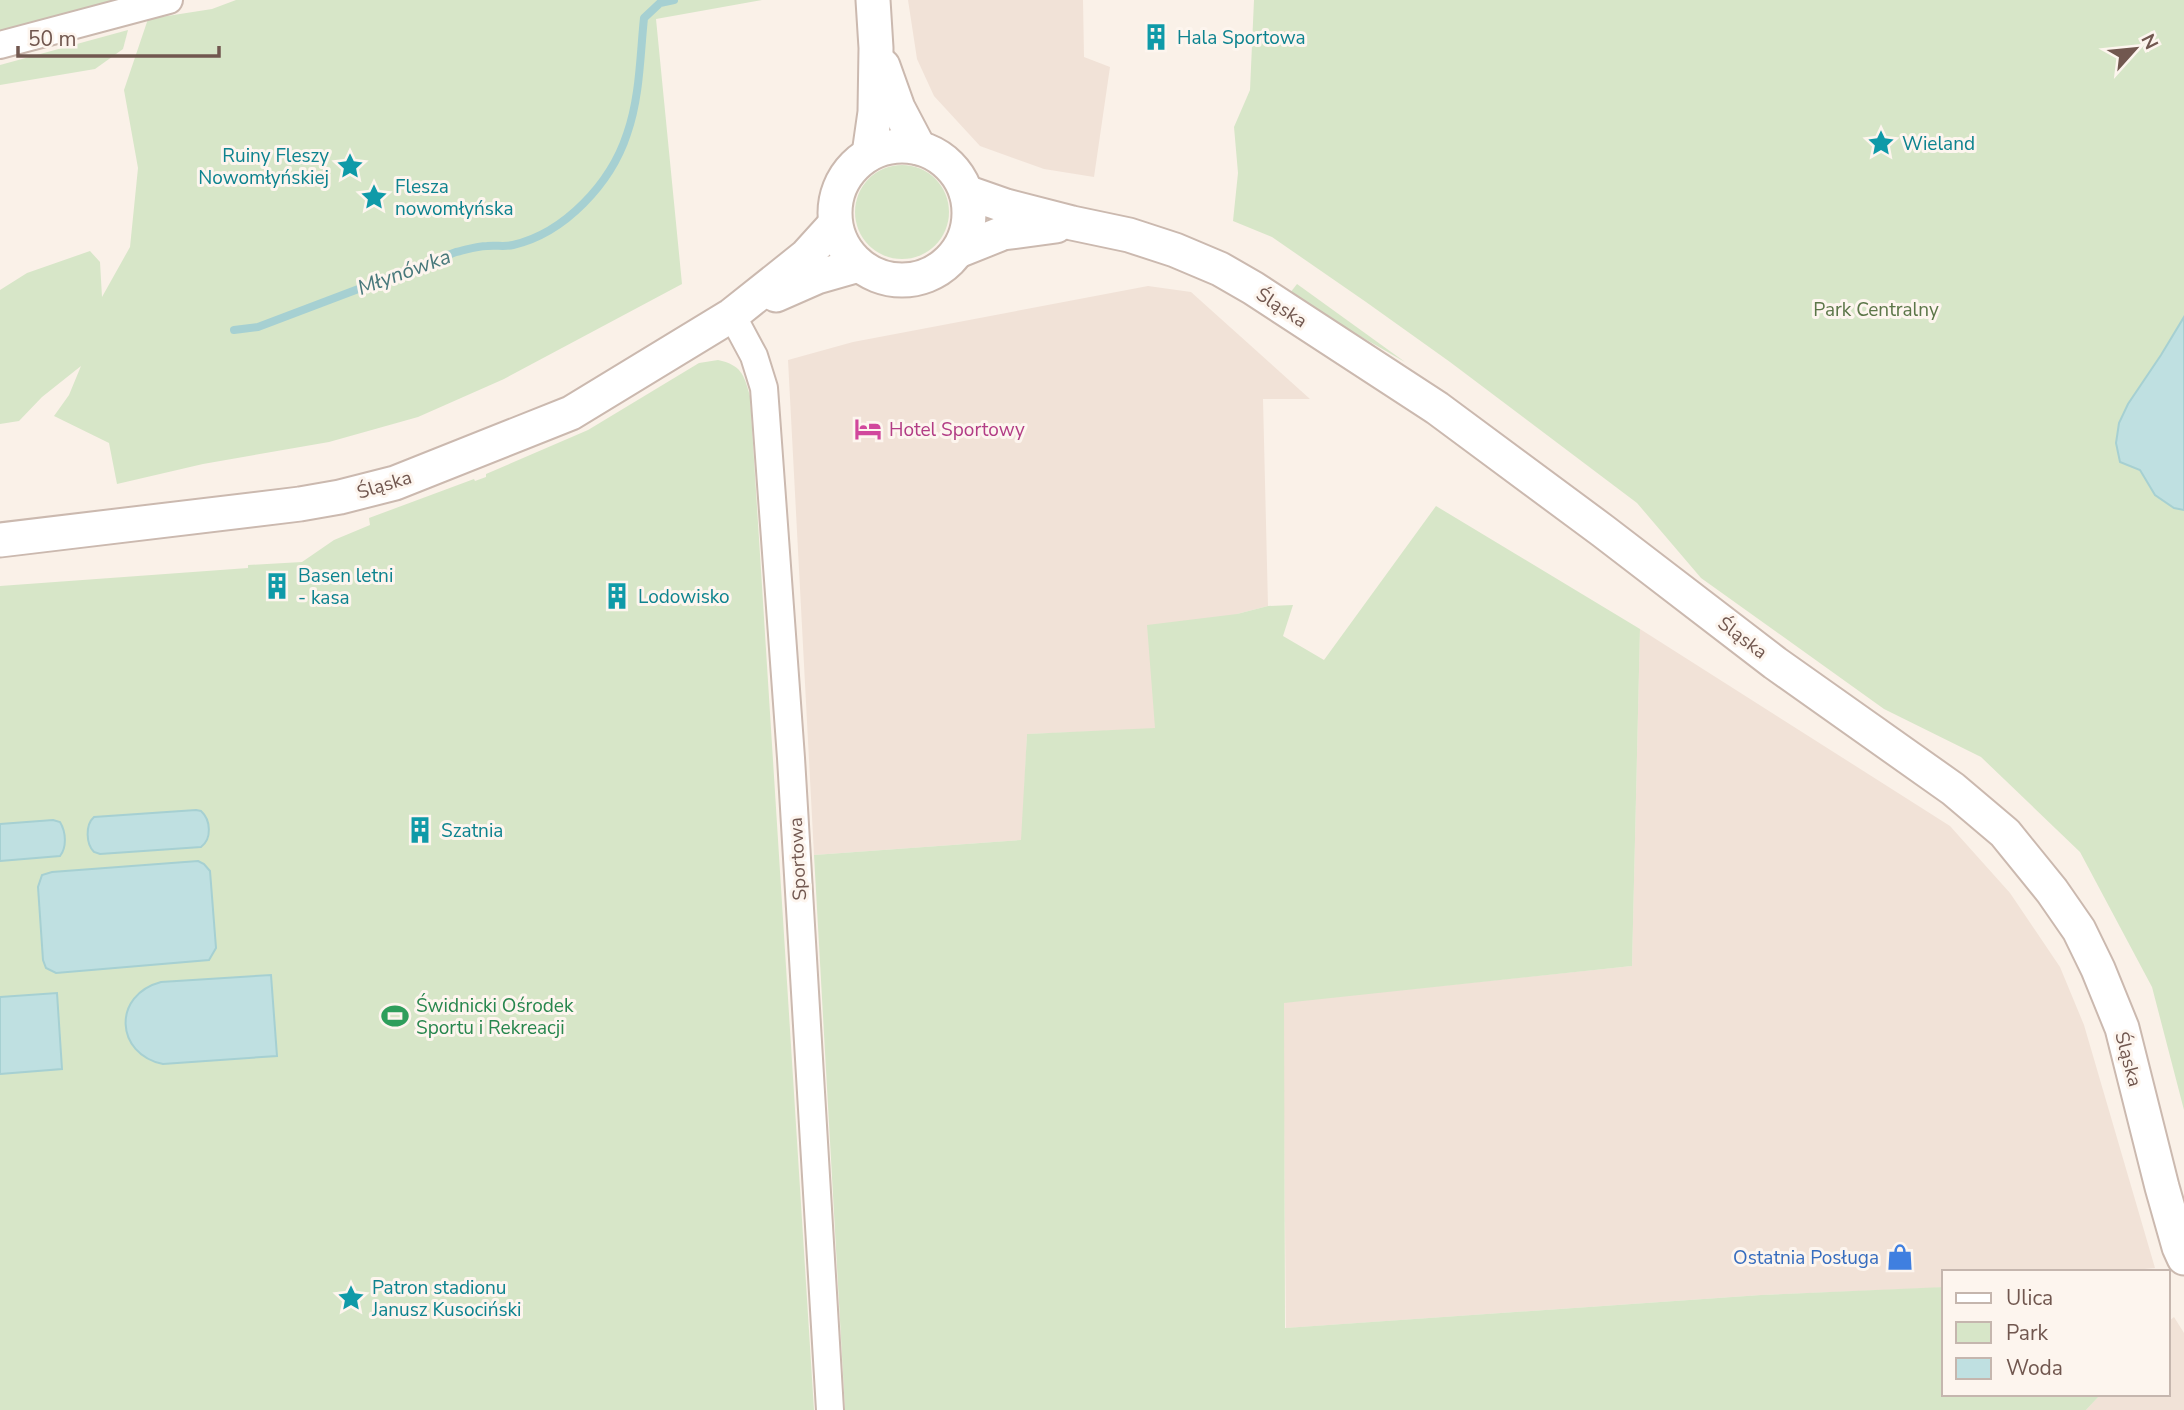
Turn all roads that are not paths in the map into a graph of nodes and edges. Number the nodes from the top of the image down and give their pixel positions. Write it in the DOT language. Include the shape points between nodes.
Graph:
graph roads {
  1 [pos="169,0"];
  2 [pos="873,0"];
  3 [pos="0,45"];
  4 [pos="876,48"];
  5 [pos="919,148"];
  6 [pos="869,154"];
  7 [pos="966,192"];
  8 [pos="1072,223"];
  9 [pos="835,224"];
  10 [pos="957,251"];
  11 [pos="859,265"];
  12 [pos="732,315"];
  13 [pos="0,540"];
  14 [pos="2184,1258"];
  15 [pos="830,1410"];
  1 -- 3 [label="street"];
  2 -- 4 [label="street"];
  4 -- 5 [label="street"];
  4 -- 6 [label="street"];
  5 -- 6 [label="street" via="893,146"];
  5 -- 7 [label="street" via="939,157 955,172"];
  6 -- 9 [label="street" via="841,184"];
  7 -- 8 [label="street, Śląska"];
  7 -- 10 [label="street" via="966,233"];
  8 -- 10 [label="street, Śląska" via="1003,233"];
  8 -- 14 [label="street, Śląska" via="1129,235 1220,269 1437,408 1775,663 1953,789 2005,833 2079,930 2098,969 2122,1028"];
  9 -- 11 [label="street"];
  9 -- 12 [label="street, Śląska" via="806,256"];
  10 -- 11 [label="street" via="942,267 922,278 900,281"];
  11 -- 12 [label="street, Śląska" via="817,277"];
  12 -- 13 [label="street, Śląska" via="571,413 395,483 300,504"];
  12 -- 15 [label="street, Sportowa" via="754,356 764,388"];
}
